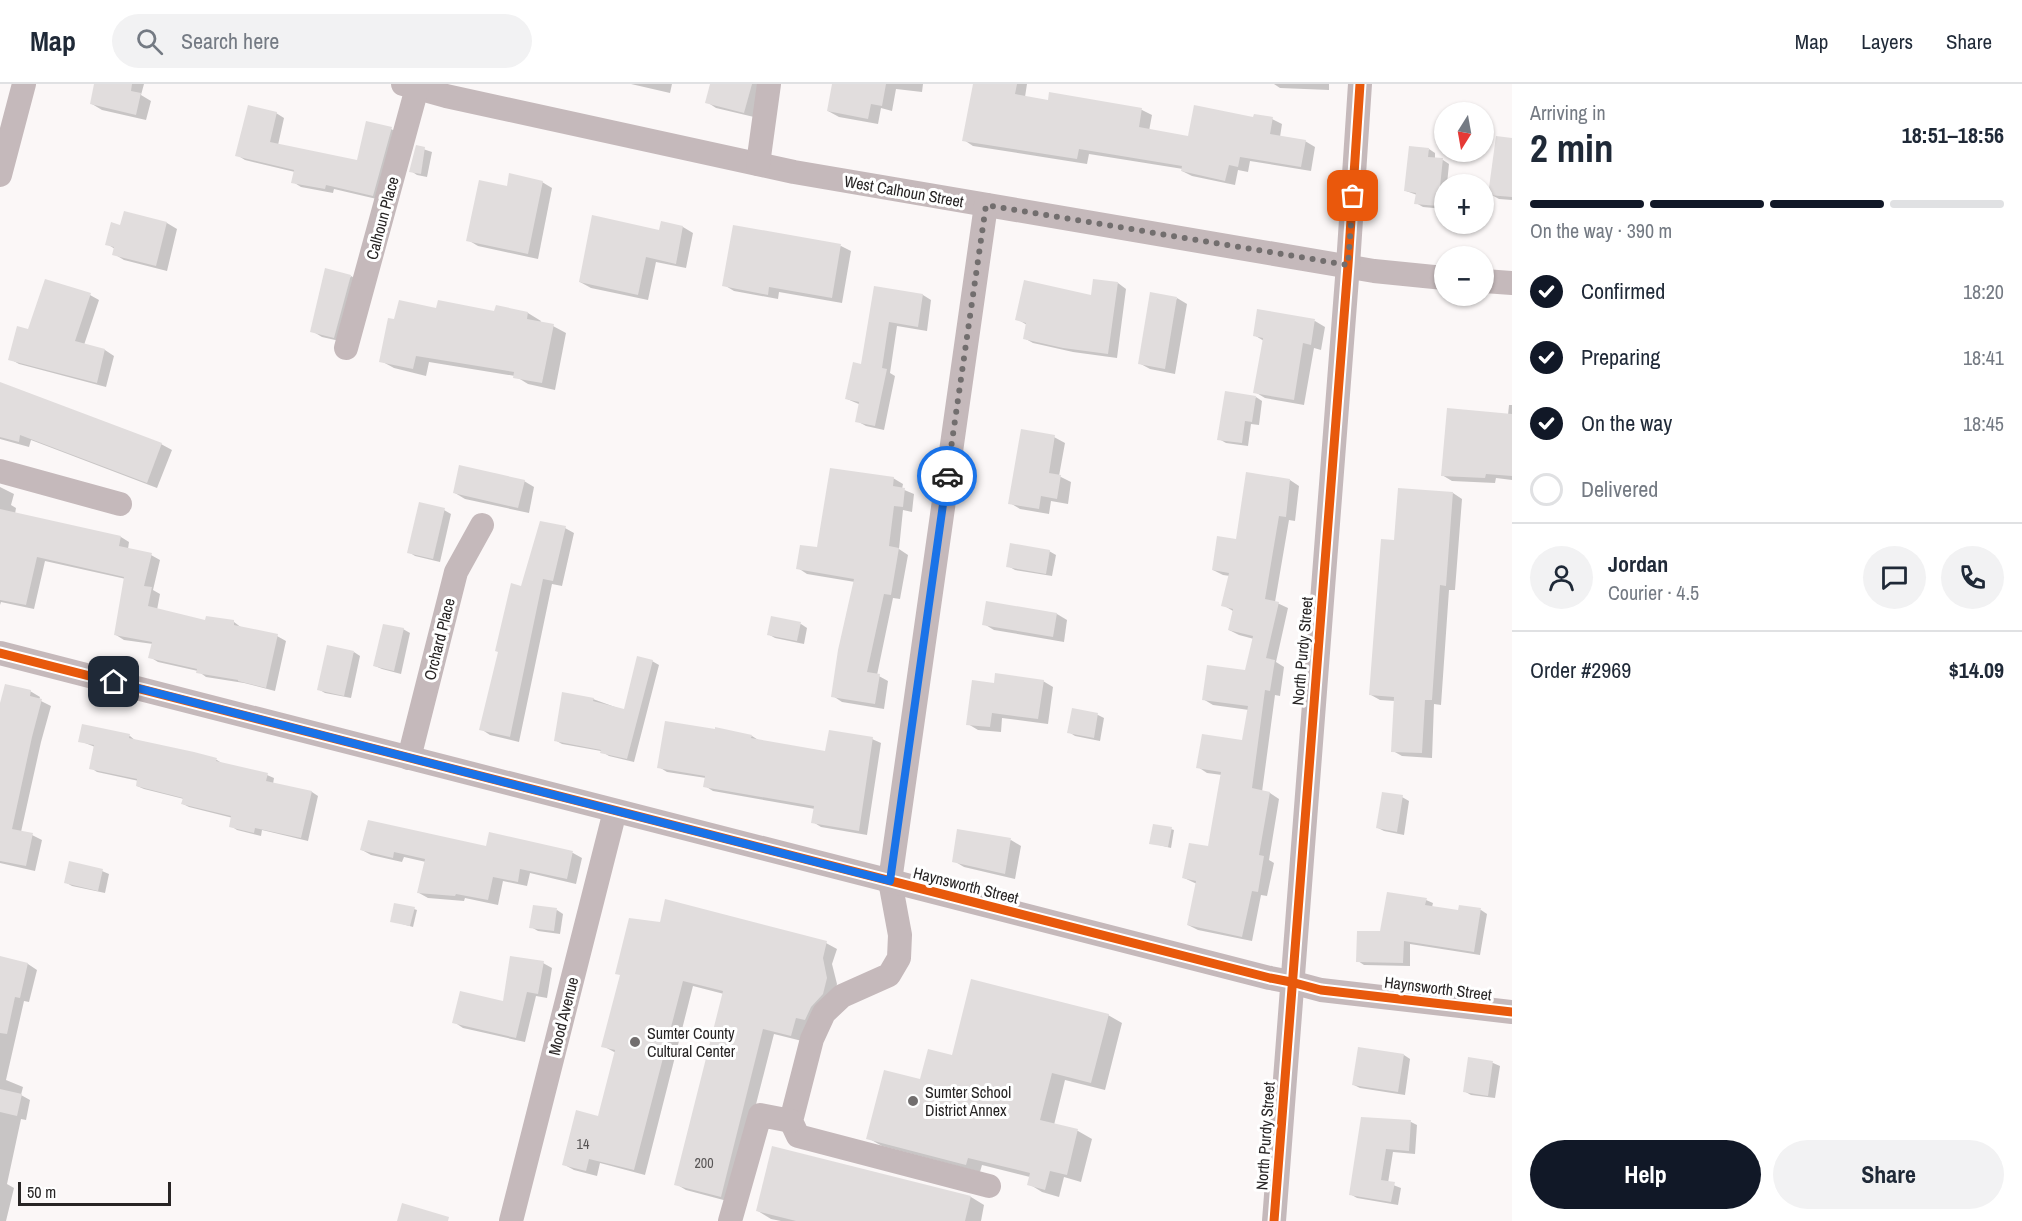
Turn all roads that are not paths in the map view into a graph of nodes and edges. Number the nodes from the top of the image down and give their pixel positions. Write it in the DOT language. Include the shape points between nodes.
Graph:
graph roads {
  1 [pos="24,84"];
  2 [pos="769,84"];
  3 [pos="1360,84"];
  4 [pos="410,86"];
  5 [pos="758,164"];
  6 [pos="0,175"];
  7 [pos="986,205"];
  8 [pos="1348,265"];
  9 [pos="1434,277"];
  10 [pos="1494,282"];
  11 [pos="1512,283"];
  12 [pos="346,348"];
  13 [pos="0,471"];
  14 [pos="120,504"];
  15 [pos="482,525"];
  16 [pos="0,653"];
  17 [pos="409,758"];
  18 [pos="615,811"];
  19 [pos="890,881"];
  20 [pos="1291,982"];
  21 [pos="1512,1012"];
  22 [pos="791,1121"];
  23 [pos="989,1186"];
  24 [pos="511,1221"];
  25 [pos="730,1221"];
  26 [pos="1274,1221"];
  1 -- 6 [label="street"];
  2 -- 5 [label="street"];
  3 -- 8 [label="street, North Purdy Street"];
  4 -- 5 [label="street, West Calhoun Street"];
  4 -- 12 [label="street, Calhoun Place"];
  5 -- 7 [label="street, West Calhoun Street"];
  7 -- 8 [label="street, West Calhoun Street"];
  7 -- 19 [label="street"];
  8 -- 9 [label="street, West Calhoun Street"];
  8 -- 20 [label="street, North Purdy Street"];
  10 -- 11 [label="street"];
  13 -- 14 [label="street"];
  15 -- 17 [label="street, Orchard Place" via="456,572"];
  16 -- 17 [label="street, Haynsworth Street"];
  17 -- 18 [label="street, Haynsworth Street"];
  18 -- 19 [label="street, Haynsworth Street"];
  18 -- 24 [label="street, Mood Avenue"];
  19 -- 20 [label="street, Haynsworth Street"];
  19 -- 22 [label="street" via="900,936 899,958 889,975 842,996 824,1013 812,1039"];
  20 -- 21 [label="street, Haynsworth Street" via="1321,990"];
  20 -- 26 [label="street, North Purdy Street"];
  22 -- 23 [label="street" via="798,1136"];
  22 -- 25 [label="street" via="760,1115"];
}
